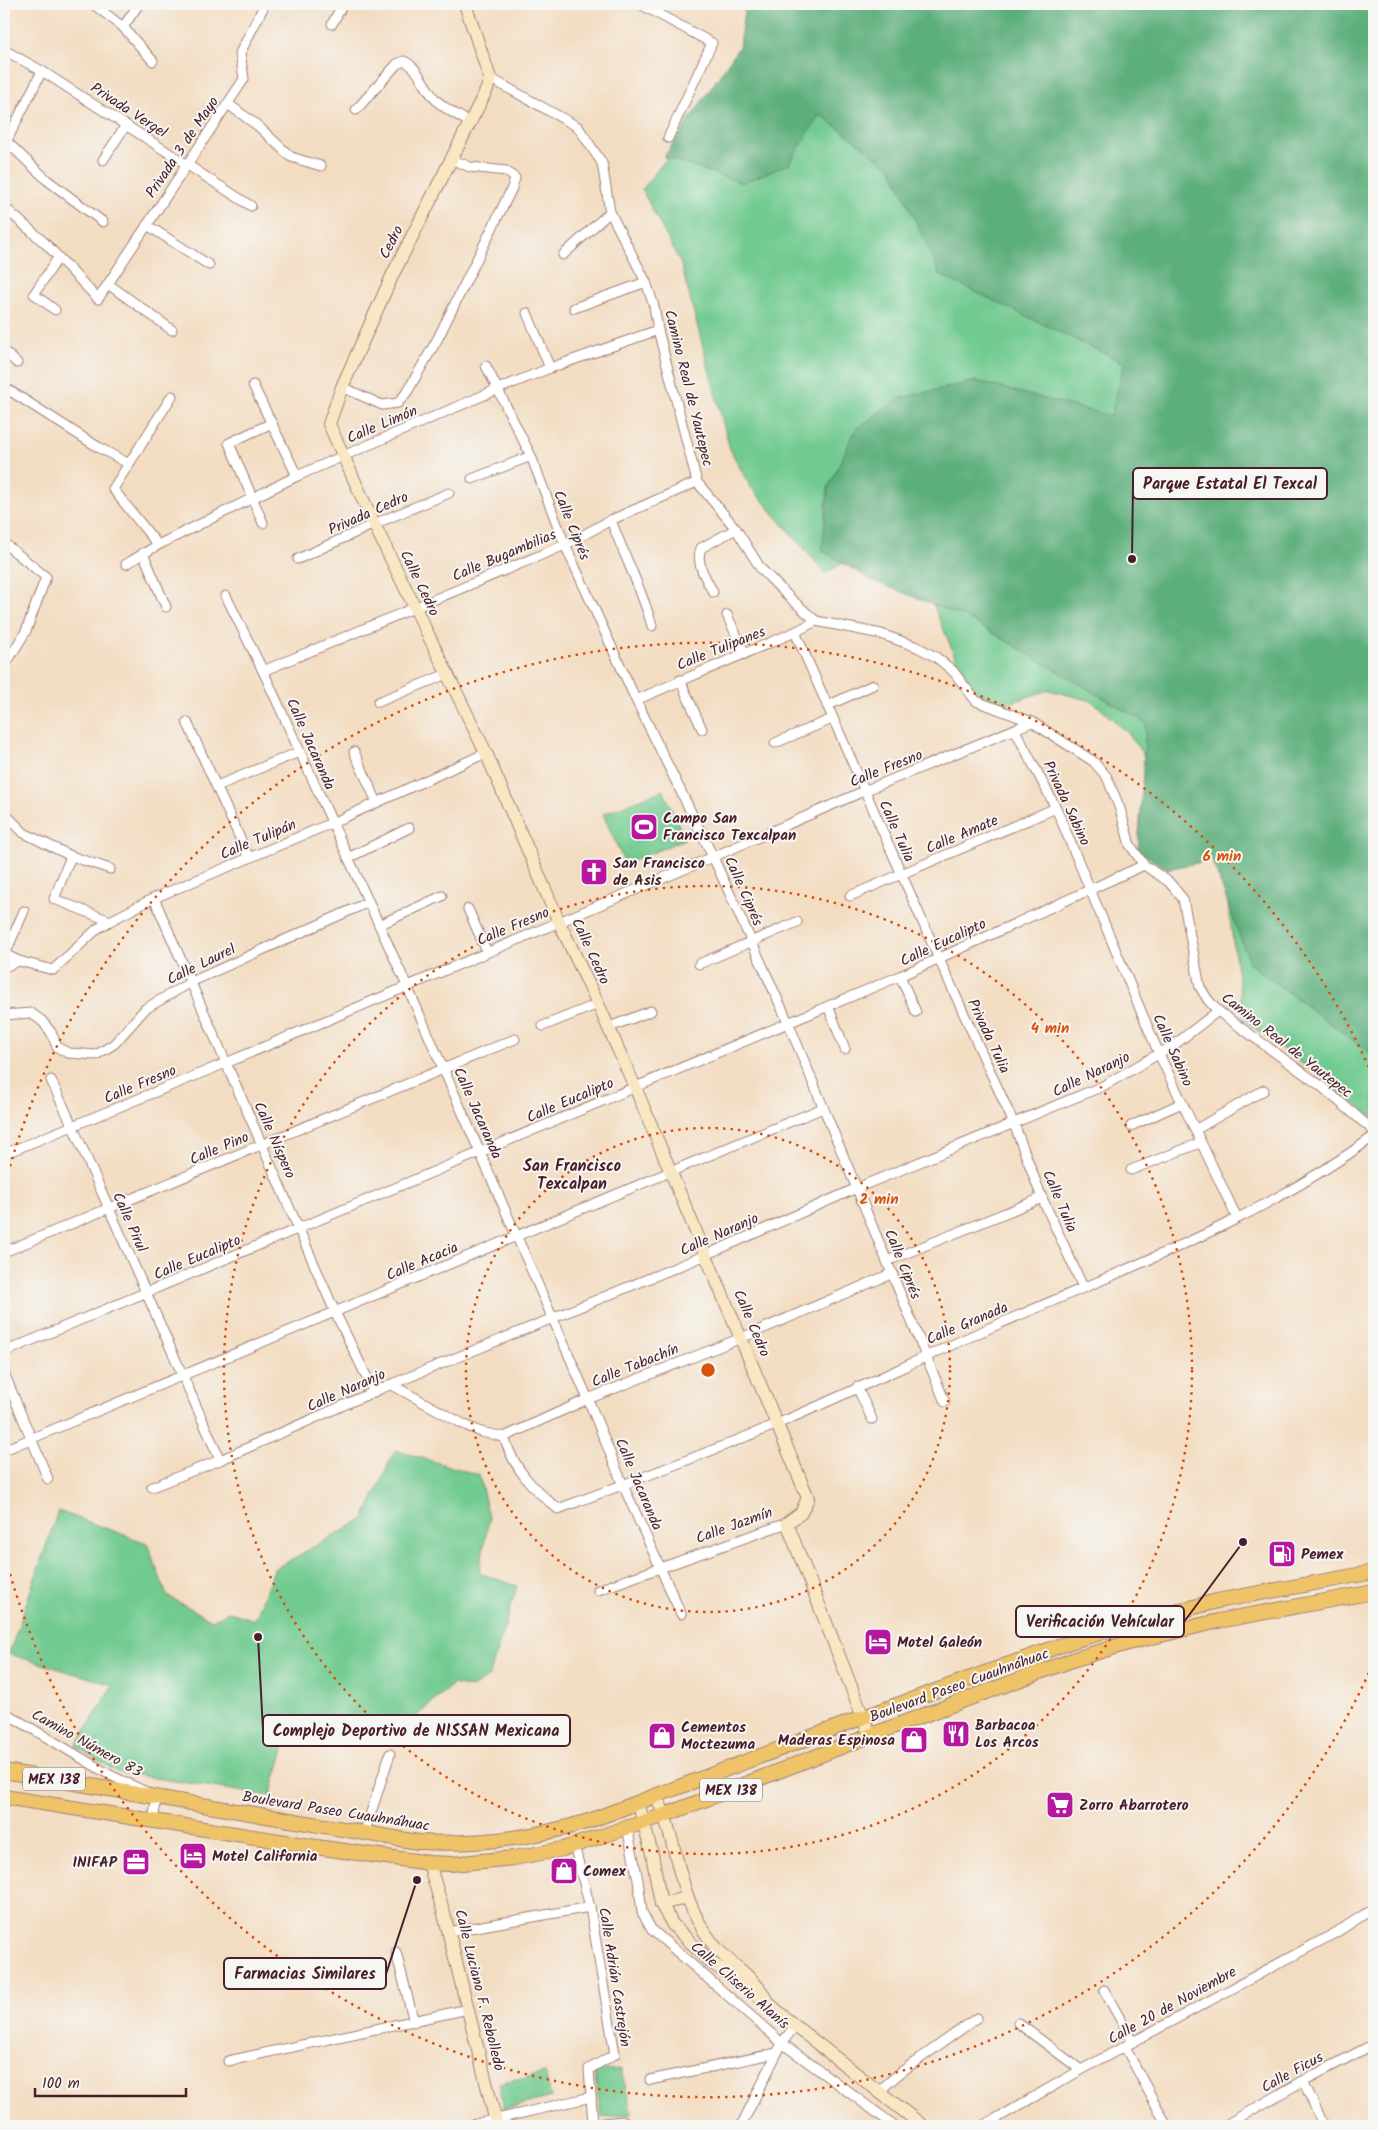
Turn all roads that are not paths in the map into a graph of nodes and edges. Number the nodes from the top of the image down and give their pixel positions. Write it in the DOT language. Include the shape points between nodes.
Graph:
graph roads {
  1 [pos="93,4"];
  2 [pos="139,4"];
  3 [pos="265,4"];
  4 [pos="343,4"];
  5 [pos="465,4"];
  6 [pos="640,4"];
  7 [pos="332,24"];
  8 [pos="123,27"];
  9 [pos="4,50"];
  10 [pos="153,61"];
  11 [pos="42,71"];
  12 [pos="490,78"];
  13 [pos="228,104"];
  14 [pos="356,110"];
  15 [pos="470,123"];
  16 [pos="126,125"];
  17 [pos="668,138"];
  18 [pos="5,144"];
  19 [pos="103,160"];
  20 [pos="451,160"];
  21 [pos="188,165"];
  22 [pos="321,166"];
  23 [pos="251,206"];
  24 [pos="5,212"];
  25 [pos="610,212"];
  26 [pos="103,222"];
  27 [pos="147,225"];
  28 [pos="563,254"];
  29 [pos="58,258"];
  30 [pos="210,265"];
  31 [pos="646,282"];
  32 [pos="108,284"];
  33 [pos="574,308"];
  34 [pos="55,310"];
  35 [pos="527,314"];
  36 [pos="172,330"];
  37 [pos="658,330"];
  38 [pos="4,351"];
  39 [pos="17,362"];
  40 [pos="486,366"];
  41 [pos="550,368"];
  42 [pos="253,385"];
  43 [pos="4,387"];
  44 [pos="342,387"];
  45 [pos="498,389"];
  46 [pos="172,396"];
  47 [pos="272,423"];
  48 [pos="329,424"];
  49 [pos="343,456"];
  50 [pos="530,456"];
  51 [pos="129,464"];
  52 [pos="297,476"];
  53 [pos="472,479"];
  54 [pos="698,482"];
  55 [pos="448,493"];
  56 [pos="252,497"];
  57 [pos="611,520"];
  58 [pos="263,523"];
  59 [pos="374,524"];
  60 [pos="736,529"];
  61 [pos="4,542"];
  62 [pos="158,545"];
  63 [pos="564,545"];
  64 [pos="143,553"];
  65 [pos="298,558"];
  66 [pos="126,564"];
  67 [pos="713,592"];
  68 [pos="226,596"];
  69 [pos="166,608"];
  70 [pos="414,608"];
  71 [pos="727,615"];
  72 [pos="816,621"];
  73 [pos="652,626"];
  74 [pos="795,632"];
  75 [pos="745,654"];
  76 [pos="4,667"];
  77 [pos="263,671"];
  78 [pos="447,674"];
  79 [pos="680,680"];
  80 [pos="874,684"];
  81 [pos="636,700"];
  82 [pos="378,702"];
  83 [pos="827,706"];
  84 [pos="832,719"];
  85 [pos="187,722"];
  86 [pos="1032,722"];
  87 [pos="702,729"];
  88 [pos="1016,730"];
  89 [pos="775,743"];
  90 [pos="299,752"];
  91 [pos="354,752"];
  92 [pos="486,753"];
  93 [pos="217,786"];
  94 [pos="864,791"];
  95 [pos="377,802"];
  96 [pos="1056,808"];
  97 [pos="4,814"];
  98 [pos="332,823"];
  99 [pos="408,828"];
  100 [pos="71,856"];
  101 [pos="249,858"];
  102 [pos="348,858"];
  103 [pos="713,858"];
  104 [pos="1144,865"];
  105 [pos="110,869"];
  106 [pos="901,875"];
  107 [pos="1089,890"];
  108 [pos="442,896"];
  109 [pos="850,896"];
  110 [pos="154,898"];
  111 [pos="369,902"];
  112 [pos="468,909"];
  113 [pos="24,911"];
  114 [pos="110,921"];
  115 [pos="559,922"];
  116 [pos="797,922"];
  117 [pos="379,925"];
  118 [pos="751,941"];
  119 [pos="487,952"];
  120 [pos="4,954"];
  121 [pos="938,959"];
  122 [pos="19,960"];
  123 [pos="699,964"];
  124 [pos="4,967"];
  125 [pos="900,976"];
  126 [pos="191,982"];
  127 [pos="408,986"];
  128 [pos="598,1004"];
  129 [pos="828,1006"];
  130 [pos="651,1011"];
  131 [pos="1218,1011"];
  132 [pos="916,1012"];
  133 [pos="4,1016"];
  134 [pos="788,1022"];
  135 [pos="543,1026"];
  136 [pos="607,1028"];
  137 [pos="515,1039"];
  138 [pos="845,1049"];
  139 [pos="1159,1054"];
  140 [pos="226,1063"];
  141 [pos="444,1068"];
  142 [pos="51,1080"];
  143 [pos="635,1087"];
  144 [pos="1264,1090"];
  145 [pos="1182,1103"];
  146 [pos="823,1108"];
  147 [pos="1014,1124"];
  148 [pos="1131,1126"];
  149 [pos="73,1127"];
  150 [pos="1195,1130"];
  151 [pos="1374,1131"];
  152 [pos="1374,1136"];
  153 [pos="1200,1143"];
  154 [pos="262,1145"];
  155 [pos="481,1152"];
  156 [pos="4,1154"];
  157 [pos="1131,1170"];
  158 [pos="670,1172"];
  159 [pos="857,1188"];
  160 [pos="1042,1198"];
  161 [pos="108,1209"];
  162 [pos="1237,1218"];
  163 [pos="299,1229"];
  164 [pos="516,1236"];
  165 [pos="4,1252"];
  166 [pos="706,1255"];
  167 [pos="887,1261"];
  168 [pos="892,1273"];
  169 [pos="1083,1287"];
  170 [pos="146,1294"];
  171 [pos="335,1312"];
  172 [pos="552,1319"];
  173 [pos="741,1338"];
  174 [pos="4,1352"];
  175 [pos="926,1356"];
  176 [pos="4,1373"];
  177 [pos="183,1376"];
  178 [pos="392,1385"];
  179 [pos="857,1387"];
  180 [pos="374,1392"];
  181 [pos="588,1399"];
  182 [pos="944,1402"];
  183 [pos="872,1419"];
  184 [pos="778,1424"];
  185 [pos="504,1437"];
  186 [pos="32,1439"];
  187 [pos="4,1450"];
  188 [pos="220,1460"];
  189 [pos="48,1479"];
  190 [pos="623,1485"];
  191 [pos="152,1487"];
  192 [pos="808,1498"];
  193 [pos="787,1523"];
  194 [pos="661,1568"];
  195 [pos="1374,1572"];
  196 [pos="598,1590"];
  197 [pos="1374,1592"];
  198 [pos="681,1614"];
  199 [pos="4,1712"];
  200 [pos="864,1717"];
  201 [pos="870,1735"];
  202 [pos="390,1754"];
  203 [pos="4,1771"];
  204 [pos="656,1795"];
  205 [pos="4,1797"];
  206 [pos="157,1797"];
  207 [pos="638,1802"];
  208 [pos="665,1815"];
  209 [pos="153,1821"];
  210 [pos="644,1822"];
  211 [pos="626,1828"];
  212 [pos="364,1834"];
  213 [pos="574,1845"];
  214 [pos="429,1863"];
  215 [pos="686,1898"];
  216 [pos="661,1904"];
  217 [pos="590,1907"];
  218 [pos="1374,1908"];
  219 [pos="448,1930"];
  220 [pos="396,1952"];
  221 [pos="1104,1990"];
  222 [pos="767,2002"];
  223 [pos="468,2009"];
  224 [pos="977,2018"];
  225 [pos="414,2022"];
  226 [pos="1018,2023"];
  227 [pos="795,2026"];
  228 [pos="782,2043"];
  229 [pos="1374,2044"];
  230 [pos="1129,2045"];
  231 [pos="777,2053"];
  232 [pos="228,2061"];
  233 [pos="1081,2070"];
  234 [pos="650,2080"];
  235 [pos="1303,2081"];
  236 [pos="878,2092"];
  237 [pos="591,2097"];
  238 [pos="496,2123"];
  239 [pos="466,2126"];
  240 [pos="625,2126"];
  241 [pos="742,2126"];
  242 [pos="895,2126"];
  243 [pos="923,2126"];
  244 [pos="983,2126"];
  245 [pos="1167,2126"];
  246 [pos="1224,2126"];
  247 [pos="1324,2126"];
  1 -- 8 [label="street"];
  2 -- 8 [label="street"];
  3 -- 13 [label="street, Privada 3 de Mayo" via="240,53 244,79"];
  4 -- 7 [label="street"];
  5 -- 12 [label="street"];
  6 -- 17 [label="street" via="712,43"];
  8 -- 10 [label="street"];
  9 -- 11 [label="street, Privada Vergel"];
  11 -- 16 [label="street, Privada Vergel"];
  11 -- 18 [label="street"];
  12 -- 15 [label="street, Cedro"];
  12 -- 25 [label="street, Camino Real de Yautepec" via="578,127 602,163"];
  13 -- 21 [label="street, Privada 3 de Mayo"];
  13 -- 22 [label="street" via="291,157"];
  14 -- 15 [label="street" via="397,64 404,61 411,64 438,103"];
  15 -- 20 [label="street, Cedro"];
  16 -- 19 [label="street"];
  16 -- 21 [label="street, Privada Vergel"];
  18 -- 26 [label="street"];
  20 -- 44 [label="street, Cedro" via="393,274"];
  20 -- 44 [label="street" via="470,167 506,171 514,178 512,188 438,340 398,404 382,404"];
  21 -- 23 [label="street, Privada Vergel"];
  21 -- 27 [label="street, Privada 3 de Mayo"];
  24 -- 29 [label="street" via="46,244"];
  25 -- 28 [label="street"];
  25 -- 31 [label="street, Camino Real de Yautepec"];
  27 -- 30 [label="street"];
  27 -- 32 [label="street, Privada 3 de Mayo"];
  29 -- 32 [label="street, Privada 3 de Mayo" via="98,299"];
  29 -- 34 [label="street" via="34,294"];
  31 -- 33 [label="street"];
  31 -- 37 [label="street, Camino Real de Yautepec"];
  32 -- 36 [label="street"];
  35 -- 41 [label="street"];
  37 -- 41 [label="street, Calle Limón"];
  37 -- 54 [label="street, Camino Real de Yautepec"];
  38 -- 39 [label="street"];
  40 -- 45 [label="street, Calle Ciprés"];
  41 -- 45 [label="street, Calle Limón"];
  42 -- 47 [label="street"];
  43 -- 51 [label="street"];
  44 -- 48 [label="street, Cedro"];
  45 -- 49 [label="street, Calle Limón"];
  45 -- 50 [label="street, Calle Ciprés"];
  46 -- 51 [label="street"];
  47 -- 52 [label="street"];
  47 -- 56 [label="street" via="229,443"];
  48 -- 49 [label="street, Calle Cedro"];
  49 -- 52 [label="street, Calle Limón"];
  49 -- 59 [label="street, Calle Cedro"];
  50 -- 53 [label="street"];
  50 -- 63 [label="street, Calle Ciprés"];
  51 -- 62 [label="street" via="113,489"];
  52 -- 56 [label="street, Calle Limón"];
  54 -- 57 [label="street, Calle Bugambilias"];
  54 -- 60 [label="street, Camino Real de Yautepec"];
  55 -- 59 [label="street, Privada Cedro"];
  56 -- 58 [label="street"];
  56 -- 62 [label="street, Calle Limón"];
  57 -- 63 [label="street, Calle Bugambilias"];
  57 -- 73 [label="street"];
  59 -- 65 [label="street, Privada Cedro"];
  59 -- 70 [label="street, Calle Cedro"];
  60 -- 67 [label="street" via="701,548 698,555 704,577"];
  60 -- 72 [label="street, Camino Real de Yautepec" via="761,569"];
  61 -- 76 [label="street" via="46,577 26,631"];
  62 -- 64 [label="street, Calle Limón"];
  63 -- 70 [label="street, Calle Bugambilias"];
  63 -- 81 [label="street, Calle Ciprés"];
  64 -- 66 [label="street, Calle Limón"];
  64 -- 69 [label="street"];
  68 -- 77 [label="street, Calle Jacaranda"];
  70 -- 77 [label="street, Calle Bugambilias"];
  70 -- 78 [label="street, Calle Cedro"];
  71 -- 75 [label="street"];
  72 -- 74 [label="street, Calle Tulipanes"];
  72 -- 86 [label="street, Camino Real de Yautepec" via="881,634 917,647 953,671 976,700"];
  74 -- 75 [label="street, Calle Tulipanes"];
  74 -- 83 [label="street, Calle Tulia"];
  75 -- 79 [label="street, Calle Tulipanes"];
  77 -- 90 [label="street, Calle Jacaranda"];
  78 -- 82 [label="street"];
  78 -- 92 [label="street, Calle Cedro"];
  79 -- 81 [label="street, Calle Tulipanes"];
  79 -- 87 [label="street"];
  80 -- 83 [label="street"];
  81 -- 103 [label="street, Calle Ciprés"];
  83 -- 84 [label="street, Calle Tulia"];
  84 -- 89 [label="street"];
  84 -- 94 [label="street, Calle Tulia"];
  85 -- 93 [label="street"];
  86 -- 88 [label="street, Calle Fresno"];
  86 -- 104 [label="street, Camino Real de Yautepec" via="1093,761 1107,777 1130,845"];
  88 -- 94 [label="street, Calle Fresno"];
  88 -- 96 [label="street, Privada Sabino"];
  90 -- 93 [label="street"];
  90 -- 98 [label="street, Calle Jacaranda"];
  91 -- 95 [label="street"];
  92 -- 95 [label="street, Calle Tulipán"];
  92 -- 115 [label="street, Calle Cedro"];
  93 -- 101 [label="street"];
  94 -- 103 [label="street, Calle Fresno"];
  94 -- 106 [label="street, Calle Tulia"];
  95 -- 98 [label="street, Calle Tulipán"];
  96 -- 106 [label="street, Calle Amate"];
  96 -- 107 [label="street, Privada Sabino"];
  97 -- 100 [label="street" via="24,833"];
  98 -- 101 [label="street, Calle Tulipán"];
  98 -- 102 [label="street, Calle Jacaranda"];
  99 -- 102 [label="street"];
  100 -- 105 [label="street"];
  100 -- 114 [label="street" via="54,899"];
  101 -- 110 [label="street, Calle Tulipán"];
  102 -- 111 [label="street, Calle Jacaranda"];
  103 -- 115 [label="street, Calle Fresno"];
  103 -- 118 [label="street, Calle Ciprés"];
  104 -- 107 [label="street, Calle Eucalipto"];
  104 -- 131 [label="street, Camino Real de Yautepec" via="1169,882 1183,899 1200,986"];
  106 -- 109 [label="street, Calle Amate"];
  106 -- 121 [label="street, Calle Tulia"];
  107 -- 121 [label="street, Calle Eucalipto"];
  107 -- 139 [label="street, Calle Sabino"];
  108 -- 117 [label="street"];
  110 -- 114 [label="street, Calle Tulipán"];
  110 -- 126 [label="street, Calle Níspero"];
  111 -- 117 [label="street, Calle Jacaranda"];
  111 -- 126 [label="street, Calle Laurel"];
  112 -- 119 [label="street"];
  113 -- 120 [label="street"];
  114 -- 122 [label="street, Calle Tulipán" via="53,970"];
  115 -- 119 [label="street, Calle Fresno"];
  115 -- 128 [label="street, Calle Cedro"];
  116 -- 118 [label="street"];
  117 -- 127 [label="street, Calle Jacaranda"];
  118 -- 123 [label="street"];
  118 -- 134 [label="street, Calle Ciprés"];
  119 -- 127 [label="street, Calle Fresno"];
  120 -- 122 [label="street"];
  121 -- 125 [label="street, Calle Eucalipto"];
  121 -- 147 [label="street, Privada Tulia"];
  122 -- 124 [label="street"];
  125 -- 129 [label="street, Calle Eucalipto"];
  125 -- 132 [label="street"];
  126 -- 133 [label="street, Calle Laurel" via="145,1009 114,1044 96,1055 68,1053 57,1047 51,1032 31,1013"];
  126 -- 140 [label="street, Calle Níspero"];
  127 -- 140 [label="street, Calle Fresno"];
  127 -- 141 [label="street, Calle Jacaranda"];
  128 -- 135 [label="street"];
  128 -- 136 [label="street, Calle Cedro"];
  129 -- 134 [label="street, Calle Eucalipto"];
  129 -- 138 [label="street"];
  130 -- 136 [label="street"];
  131 -- 139 [label="street, Calle Naranjo"];
  131 -- 151 [label="street, Camino Real de Yautepec" via="1320,1086"];
  134 -- 143 [label="street, Calle Eucalipto"];
  134 -- 146 [label="street, Calle Ciprés"];
  136 -- 143 [label="street, Calle Cedro"];
  137 -- 141 [label="street, Calle Pino"];
  139 -- 145 [label="street, Calle Sabino"];
  139 -- 147 [label="street, Calle Naranjo" via="1103,1086"];
  140 -- 149 [label="street, Calle Fresno"];
  140 -- 154 [label="street, Calle Níspero"];
  141 -- 154 [label="street, Calle Pino"];
  141 -- 155 [label="street, Calle Jacaranda"];
  142 -- 149 [label="street, Calle Pirul"];
  143 -- 155 [label="street, Calle Eucalipto"];
  143 -- 158 [label="street, Calle Cedro"];
  144 -- 150 [label="street"];
  145 -- 148 [label="street"];
  145 -- 150 [label="street, Calle Sabino"];
  146 -- 158 [label="street, Calle Acacia"];
  146 -- 159 [label="street, Calle Ciprés"];
  147 -- 159 [label="street, Calle Naranjo"];
  147 -- 160 [label="street, Calle Tulia"];
  149 -- 156 [label="street, Calle Fresno"];
  149 -- 161 [label="street, Calle Pirul"];
  150 -- 153 [label="street, Calle Sabino"];
  152 -- 162 [label="street, Calle Granada" via="1346,1158"];
  153 -- 157 [label="street"];
  153 -- 162 [label="street, Calle Sabino"];
  154 -- 161 [label="street, Calle Pino"];
  154 -- 163 [label="street, Calle Níspero"];
  155 -- 163 [label="street, Calle Eucalipto"];
  155 -- 164 [label="street, Calle Jacaranda"];
  158 -- 164 [label="street, Calle Acacia"];
  158 -- 166 [label="street, Calle Cedro"];
  159 -- 166 [label="street, Calle Naranjo"];
  159 -- 167 [label="street, Calle Ciprés"];
  160 -- 167 [label="street"];
  160 -- 169 [label="street, Calle Tulia"];
  161 -- 165 [label="street, Calle Pino"];
  161 -- 170 [label="street, Calle Pirul"];
  162 -- 169 [label="street, Calle Granada"];
  163 -- 170 [label="street, Calle Eucalipto"];
  163 -- 171 [label="street, Calle Níspero"];
  164 -- 171 [label="street, Calle Acacia"];
  164 -- 172 [label="street, Calle Jacaranda"];
  166 -- 172 [label="street, Calle Naranjo"];
  166 -- 173 [label="street, Calle Cedro"];
  167 -- 168 [label="street, Calle Ciprés"];
  168 -- 173 [label="street, Calle Tabachín"];
  168 -- 175 [label="street, Calle Ciprés"];
  169 -- 175 [label="street, Calle Granada"];
  170 -- 174 [label="street, Calle Eucalipto"];
  170 -- 177 [label="street, Calle Pirul"];
  171 -- 177 [label="street, Calle Acacia"];
  171 -- 180 [label="street, Calle Níspero"];
  172 -- 178 [label="street, Calle Naranjo"];
  172 -- 181 [label="street, Calle Jacaranda"];
  173 -- 181 [label="street, Calle Tabachín"];
  173 -- 184 [label="street, Calle Cedro"];
  175 -- 179 [label="street, Calle Granada"];
  175 -- 182 [label="street, Calle Ciprés"];
  176 -- 186 [label="street"];
  177 -- 186 [label="street, Calle Acacia"];
  177 -- 188 [label="street, Calle Pirul"];
  178 -- 180 [label="street, Calle Naranjo"];
  178 -- 185 [label="street" via="463,1424"];
  179 -- 183 [label="street"];
  179 -- 184 [label="street, Calle Granada"];
  180 -- 188 [label="street, Calle Naranjo"];
  181 -- 185 [label="street, Calle Tabachín"];
  181 -- 190 [label="street, Calle Jacaranda"];
  184 -- 190 [label="street, Calle Granada"];
  184 -- 192 [label="street, Calle Cedro"];
  185 -- 190 [label="street, Calle Granada" via="510,1457 520,1473 558,1509"];
  186 -- 187 [label="street, Calle Acacia"];
  186 -- 189 [label="street"];
  188 -- 191 [label="street, Calle Naranjo"];
  190 -- 194 [label="street, Calle Jacaranda"];
  192 -- 193 [label="street, Calle Jazmín" via="802,1513"];
  193 -- 194 [label="street, Calle Jazmín"];
  193 -- 200 [label="street"];
  194 -- 196 [label="street, Calle Jazmín"];
  194 -- 198 [label="street, Calle Jacaranda"];
  195 -- 200 [label="main road, Boulevard Paseo Cuauhnáhuac / MEX 138" via="1217,1602 1126,1625 1032,1655"];
  197 -- 201 [label="main road, Boulevard Paseo Cuauhnáhuac / MEX 138" via="1218,1621 1128,1643 1075,1659"];
  199 -- 206 [label="street, Camino Número 83" via="110,1775"];
  200 -- 201 [label="street"];
  200 -- 204 [label="main road, Boulevard Paseo Cuauhnáhuac / MEX 138"];
  201 -- 208 [label="main road, Boulevard Paseo Cuauhnáhuac / MEX 138"];
  202 -- 212 [label="street"];
  203 -- 206 [label="main road, Boulevard Paseo Cuauhnáhuac / MEX 138"];
  204 -- 207 [label="main road, Boulevard Paseo Cuauhnáhuac / MEX 138"];
  204 -- 208 [label="street, Calle Cliserio Alanís"];
  205 -- 209 [label="main road, Boulevard Paseo Cuauhnáhuac / MEX 138"];
  206 -- 209 [label="street"];
  206 -- 212 [label="main road, Boulevard Paseo Cuauhnáhuac / MEX 138"];
  207 -- 210 [label="street, Calle Cliserio Alanís"];
  207 -- 212 [label="main road, Boulevard Paseo Cuauhnáhuac / MEX 138" via="559,1830 496,1841 418,1842"];
  208 -- 210 [label="main road, Boulevard Paseo Cuauhnáhuac / MEX 138"];
  208 -- 215 [label="street, Calle Cliserio Alanís"];
  209 -- 214 [label="main road, Boulevard Paseo Cuauhnáhuac / MEX 138"];
  210 -- 211 [label="main road, Boulevard Paseo Cuauhnáhuac / MEX 138"];
  210 -- 216 [label="street, Calle Cliserio Alanís"];
  211 -- 213 [label="main road, Boulevard Paseo Cuauhnáhuac / MEX 138"];
  211 -- 228 [label="street, Calle Cliserio Alanís" via="645,1922"];
  213 -- 214 [label="main road, Boulevard Paseo Cuauhnáhuac / MEX 138" via="514,1858"];
  213 -- 217 [label="street, Calle Adrián Castrejón"];
  214 -- 219 [label="street, Calle Luciano F. Rebolledo"];
  215 -- 216 [label="street"];
  215 -- 222 [label="street, Calle Cliserio Alanís" via="702,1928 722,1954 762,1989"];
  216 -- 222 [label="street, Calle Cliserio Alanís" via="673,1926 709,1961"];
  217 -- 219 [label="street"];
  217 -- 237 [label="street, Calle Adrián Castrejón" via="615,2054 590,2069"];
  218 -- 230 [label="street, Calle 20 de Noviembre" via="1337,1932"];
  219 -- 223 [label="street, Calle Luciano F. Rebolledo"];
  220 -- 225 [label="street"];
  221 -- 230 [label="street"];
  222 -- 227 [label="street, Calle Cliserio Alanís"];
  223 -- 225 [label="street"];
  223 -- 238 [label="street, Calle Luciano F. Rebolledo"];
  224 -- 236 [label="street"];
  225 -- 232 [label="street"];
  226 -- 233 [label="street"];
  227 -- 228 [label="street"];
  227 -- 236 [label="street, Calle Cliserio Alanís"];
  228 -- 231 [label="street"];
  228 -- 242 [label="street, Calle Cliserio Alanís"];
  229 -- 235 [label="street, Calle Ficus"];
  230 -- 233 [label="street, Calle 20 de Noviembre"];
  230 -- 245 [label="street"];
  231 -- 234 [label="street"];
  231 -- 241 [label="street"];
  233 -- 244 [label="street, Calle 20 de Noviembre"];
  235 -- 246 [label="street, Calle Ficus"];
  235 -- 247 [label="street"];
  236 -- 243 [label="street, Calle Cliserio Alanís"];
  237 -- 238 [label="street"];
  237 -- 240 [label="street, Calle Adrián Castrejón" via="593,2124 624,2121"];
  238 -- 239 [label="street"];
}
